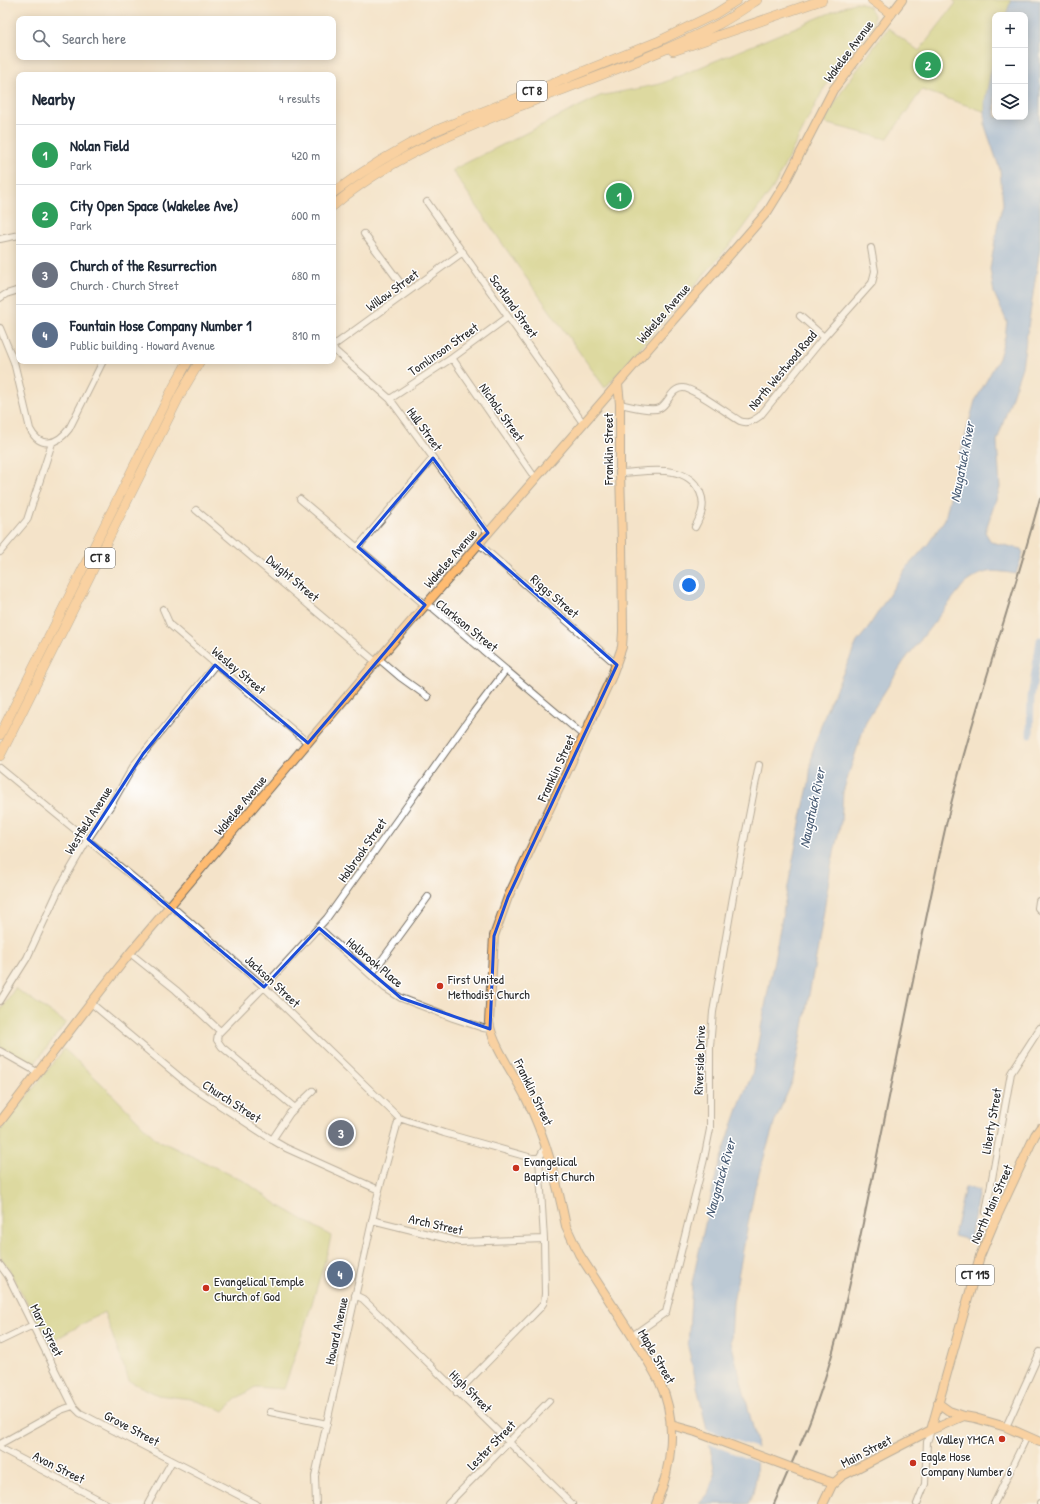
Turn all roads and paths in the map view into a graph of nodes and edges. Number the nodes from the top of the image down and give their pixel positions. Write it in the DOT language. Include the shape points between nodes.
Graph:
graph roads {
  1 [pos="737,0"];
  2 [pos="758,0"];
  3 [pos="822,0"];
  4 [pos="872,0"];
  5 [pos="902,0"];
  6 [pos="891,14"];
  7 [pos="626,65"];
  8 [pos="336,191"];
  9 [pos="427,202"];
  10 [pos="336,204"];
  11 [pos="364,234"];
  12 [pos="16,236"];
  13 [pos="0,239"];
  14 [pos="871,248"];
  15 [pos="463,252"];
  16 [pos="16,291"];
  17 [pos="407,292"];
  18 [pos="0,298"];
  19 [pos="800,316"];
  20 [pos="508,317"];
  21 [pos="0,328"];
  22 [pos="824,337"];
  23 [pos="336,344"];
  24 [pos="336,352"];
  25 [pos="452,358"];
  26 [pos="102,364"];
  27 [pos="186,364"];
  28 [pos="198,364"];
  29 [pos="618,384"];
  30 [pos="390,399"];
  31 [pos="620,404"];
  32 [pos="583,423"];
  33 [pos="52,443"];
  34 [pos="433,458"];
  35 [pos="620,473"];
  36 [pos="535,478"];
  37 [pos="300,499"];
  38 [pos="196,510"];
  39 [pos="695,527"];
  40 [pos="488,533"];
  41 [pos="478,543"];
  42 [pos="358,547"];
  43 [pos="0,552"];
  44 [pos="425,605"];
  45 [pos="163,609"];
  46 [pos="378,660"];
  47 [pos="215,665"];
  48 [pos="617,665"];
  49 [pos="506,670"];
  50 [pos="428,697"];
  51 [pos="0,735"];
  52 [pos="584,736"];
  53 [pos="308,743"];
  54 [pos="0,756"];
  55 [pos="758,765"];
  56 [pos="0,768"];
  57 [pos="88,839"];
  58 [pos="428,897"];
  59 [pos="1039,901"];
  60 [pos="170,906"];
  61 [pos="1040,910"];
  62 [pos="319,928"];
  63 [pos="130,953"];
  64 [pos="371,975"];
  65 [pos="264,987"];
  66 [pos="0,1001"];
  67 [pos="91,1003"];
  68 [pos="1040,1028"];
  69 [pos="490,1029"];
  70 [pos="220,1031"];
  71 [pos="0,1051"];
  72 [pos="37,1072"];
  73 [pos="313,1091"];
  74 [pos="295,1108"];
  75 [pos="399,1118"];
  76 [pos="0,1122"];
  77 [pos="1040,1128"];
  78 [pos="272,1140"];
  79 [pos="546,1146"];
  80 [pos="539,1158"];
  81 [pos="379,1190"];
  82 [pos="372,1220"];
  83 [pos="993,1225"];
  84 [pos="544,1239"];
  85 [pos="0,1265"];
  86 [pos="355,1295"];
  87 [pos="33,1325"];
  88 [pos="632,1336"];
  89 [pos="0,1341"];
  90 [pos="1040,1352"];
  91 [pos="458,1393"];
  92 [pos="549,1401"];
  93 [pos="938,1403"];
  94 [pos="73,1406"];
  95 [pos="270,1412"];
  96 [pos="964,1416"];
  97 [pos="327,1424"];
  98 [pos="671,1426"];
  99 [pos="1006,1427"];
  100 [pos="931,1430"];
  101 [pos="1027,1436"];
  102 [pos="1040,1442"];
  103 [pos="508,1443"];
  104 [pos="0,1444"];
  105 [pos="0,1448"];
  106 [pos="172,1461"];
  107 [pos="834,1483"];
  108 [pos="107,1504"];
  109 [pos="148,1504"];
  110 [pos="256,1504"];
  111 [pos="316,1504"];
  112 [pos="448,1504"];
  113 [pos="572,1504"];
  114 [pos="656,1504"];
  115 [pos="823,1504"];
  116 [pos="917,1504"];
  117 [pos="994,1504"];
  1 -- 8 [label="highway, CT 8" via="715,14 657,42 437,130 372,166"];
  2 -- 7 [label="highway, CT 8" via="720,23"];
  3 -- 7 [label="highway" via="698,44"];
  4 -- 6 [label="highway"];
  5 -- 6 [label="main road, Wakelee Avenue"];
  6 -- 29 [label="main road, Wakelee Avenue" via="833,90 768,211"];
  7 -- 10 [label="highway, CT 8" via="423,147 360,185"];
  9 -- 15 [label="street, Scotland Street"];
  11 -- 17 [label="street"];
  12 -- 13 [label="street"];
  14 -- 22 [label="street, North Westwood Road" via="875,270 872,283"];
  15 -- 17 [label="street, Willow Street"];
  15 -- 20 [label="street, Scotland Street"];
  16 -- 18 [label="street"];
  17 -- 23 [label="street, Willow Street"];
  19 -- 22 [label="street"];
  20 -- 25 [label="street, Tomlinson Street"];
  20 -- 32 [label="street, Scotland Street"];
  21 -- 33 [label="street" via="14,362 32,434"];
  22 -- 31 [label="street, North Westwood Road" via="760,416 753,421 740,421 684,388 676,390 664,405 656,409"];
  24 -- 30 [label="street, Hull Street"];
  25 -- 30 [label="street, Tomlinson Street"];
  25 -- 36 [label="street, Nichols Street"];
  26 -- 33 [label="street" via="69,430 62,438"];
  27 -- 51 [label="highway, CT 8"];
  28 -- 54 [label="highway, CT 8" via="181,393"];
  29 -- 31 [label="main road, Franklin Street"];
  29 -- 32 [label="main road, Wakelee Avenue"];
  30 -- 34 [label="street, Hull Street"];
  31 -- 35 [label="main road, Franklin Street"];
  32 -- 36 [label="main road, Wakelee Avenue"];
  33 -- 43 [label="street" via="27,520"];
  34 -- 40 [label="street, Hull Street"];
  34 -- 42 [label="street"];
  35 -- 39 [label="street" via="666,471 688,478 697,487 702,500 702,514"];
  35 -- 48 [label="main road, Franklin Street" via="623,631"];
  36 -- 40 [label="main road, Wakelee Avenue"];
  37 -- 42 [label="street, Clarkson Street"];
  38 -- 46 [label="street, Dwight Street"];
  40 -- 41 [label="main road, Wakelee Avenue"];
  41 -- 44 [label="main road, Wakelee Avenue"];
  41 -- 48 [label="street, Riggs Street"];
  42 -- 44 [label="street, Clarkson Street"];
  44 -- 46 [label="main road, Wakelee Avenue"];
  44 -- 49 [label="street, Clarkson Street" via="433,608"];
  45 -- 47 [label="street, Wesley Street" via="170,625"];
  46 -- 50 [label="street, Dwight Street"];
  46 -- 53 [label="main road, Wakelee Avenue"];
  47 -- 53 [label="street, Wesley Street"];
  47 -- 57 [label="street, Westfield Avenue" via="143,754"];
  48 -- 52 [label="main road, Franklin Street"];
  49 -- 52 [label="street, Clarkson Street"];
  49 -- 62 [label="street, Holbrook Street"];
  52 -- 69 [label="main road, Franklin Street" via="508,897 494,936"];
  53 -- 60 [label="main road, Wakelee Avenue"];
  55 -- 88 [label="street, Riverside Drive" via="713,1012 710,1047 710,1129 704,1159 666,1312"];
  56 -- 57 [label="street, Jackson Street"];
  57 -- 60 [label="street, Jackson Street"];
  57 -- 66 [label="street, Westfield Avenue" via="60,887 27,958"];
  58 -- 64 [label="street"];
  59 -- 61 [label="street"];
  60 -- 63 [label="main road, Wakelee Avenue"];
  60 -- 65 [label="street, Jackson Street"];
  62 -- 64 [label="street, Holbrook Place"];
  62 -- 65 [label="street, Holbrook Street"];
  63 -- 67 [label="main road, Wakelee Avenue"];
  63 -- 70 [label="street" via="176,990"];
  64 -- 69 [label="street, Holbrook Place" via="385,988 407,1000"];
  65 -- 70 [label="street, Holbrook Street"];
  65 -- 75 [label="street, Jackson Street"];
  67 -- 72 [label="main road, Wakelee Avenue"];
  67 -- 78 [label="street, Church Street" via="189,1085"];
  68 -- 83 [label="street, Liberty Street" via="1011,1073 986,1212"];
  69 -- 79 [label="main road, Franklin Street" via="527,1100"];
  70 -- 74 [label="street" via="217,1040 222,1047"];
  71 -- 72 [label="street"];
  72 -- 76 [label="main road, Wakelee Avenue"];
  73 -- 74 [label="street"];
  74 -- 78 [label="street"];
  75 -- 80 [label="street, Jackson Street" via="444,1133"];
  75 -- 81 [label="street, Howard Avenue"];
  77 -- 83 [label="main road, North Main Street / CT 115"];
  78 -- 81 [label="street, Church Street"];
  79 -- 80 [label="street"];
  79 -- 88 [label="main road, Maple Street" via="571,1238"];
  80 -- 84 [label="street"];
  81 -- 82 [label="street, Howard Avenue"];
  82 -- 84 [label="street, Arch Street" via="460,1242"];
  82 -- 86 [label="street, Howard Avenue"];
  83 -- 93 [label="main road, North Main Street / CT 115" via="980,1256"];
  84 -- 91 [label="street" via="545,1294 542,1305"];
  85 -- 87 [label="street, Mary Street"];
  86 -- 91 [label="street, High Street"];
  86 -- 97 [label="street, Howard Avenue"];
  87 -- 89 [label="street"];
  87 -- 94 [label="street, Mary Street"];
  88 -- 98 [label="main road, Maple Street" via="660,1383 666,1398"];
  90 -- 99 [label="street"];
  91 -- 103 [label="street, High Street"];
  92 -- 103 [label="street, Lester Street"];
  93 -- 96 [label="main road" via="949,1411"];
  93 -- 100 [label="main road, North Main Street / CT 115"];
  94 -- 104 [label="street"];
  94 -- 106 [label="street, Grove Street" via="80,1413"];
  95 -- 97 [label="street"];
  96 -- 99 [label="main road"];
  96 -- 100 [label="main road, Main Street"];
  97 -- 111 [label="street, Howard Avenue" via="315,1476"];
  98 -- 107 [label="main road, bridge" via="696,1432"];
  98 -- 114 [label="main road" via="671,1446 666,1473"];
  99 -- 101 [label="main road"];
  100 -- 107 [label="main road, Main Street" via="842,1476"];
  100 -- 116 [label="street" via="927,1442 925,1484"];
  101 -- 102 [label="main road"];
  101 -- 117 [label="street"];
  103 -- 112 [label="street, Lester Street"];
  103 -- 113 [label="street, High Street"];
  105 -- 108 [label="street, Avon Street"];
  106 -- 109 [label="street"];
  106 -- 110 [label="street, Grove Street"];
  107 -- 115 [label="main road, Main Street"];
}
